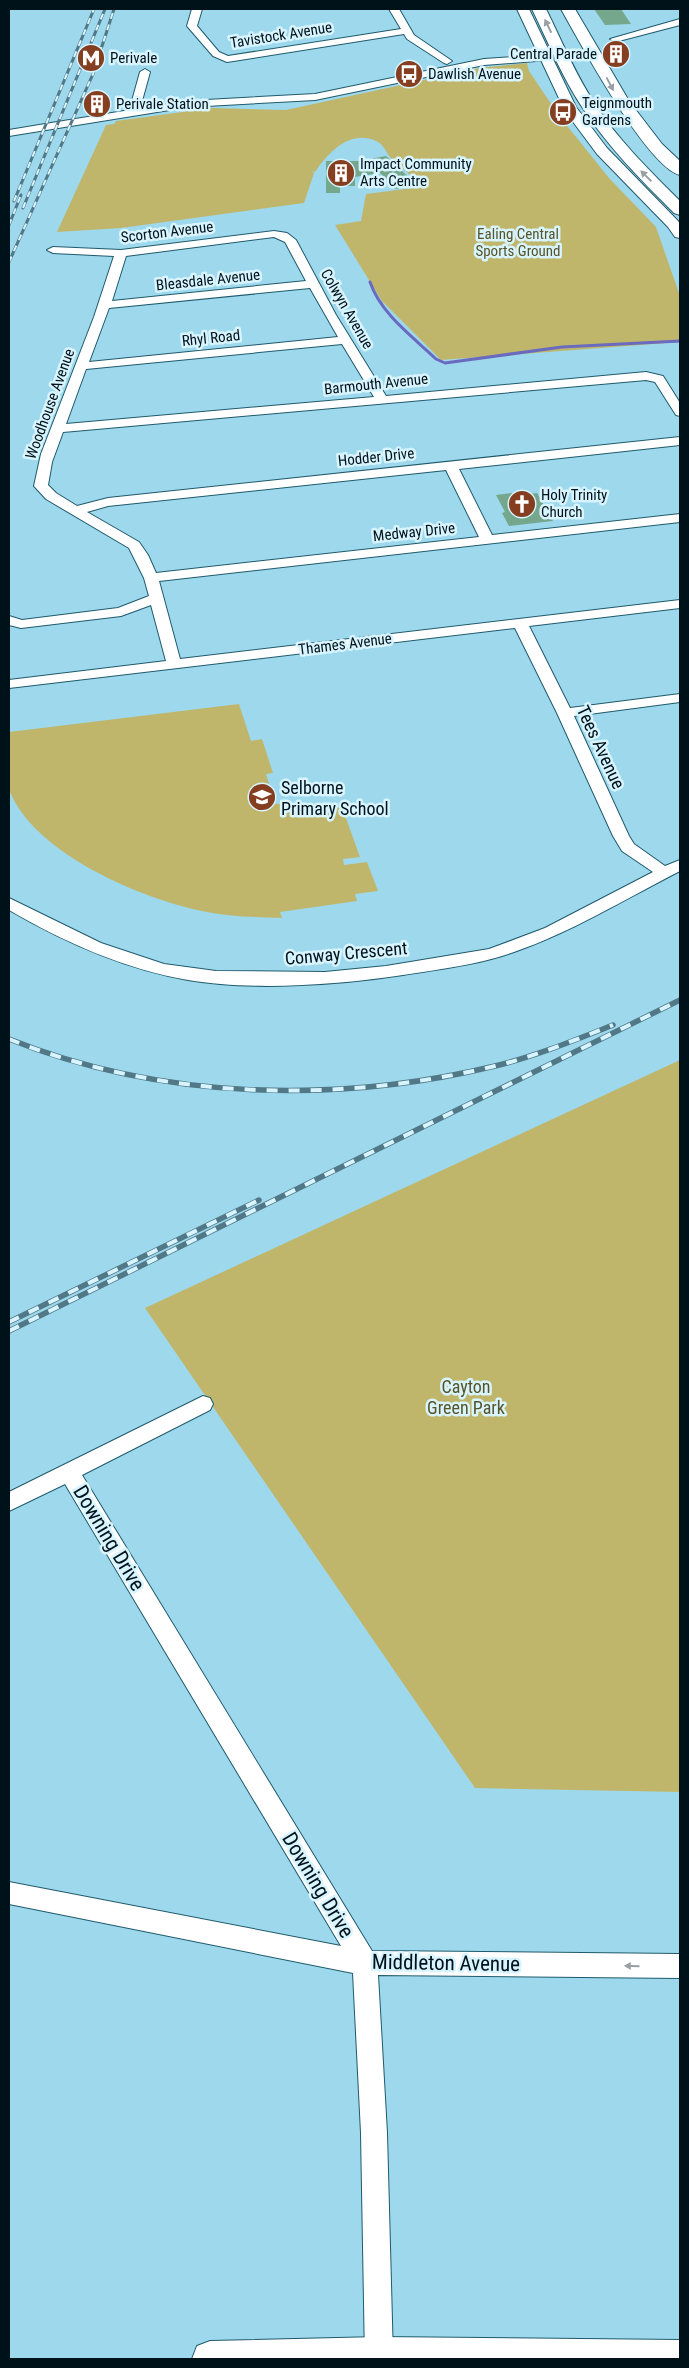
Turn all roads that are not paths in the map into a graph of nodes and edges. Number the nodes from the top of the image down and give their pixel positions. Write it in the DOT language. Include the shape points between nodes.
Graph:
graph roads {
  1 [pos="197,9"];
  2 [pos="394,9"];
  3 [pos="523,9"];
  4 [pos="539,9"];
  5 [pos="557,9"];
  6 [pos="568,9"];
  7 [pos="680,22"];
  8 [pos="406,31"];
  9 [pos="615,39"];
  10 [pos="546,58"];
  11 [pos="447,61"];
  12 [pos="145,72"];
  13 [pos="142,111"];
  14 [pos="9,133"];
  15 [pos="680,170"];
  16 [pos="680,189"];
  17 [pos="680,210"];
  18 [pos="680,234"];
  19 [pos="283,235"];
  20 [pos="53,250"];
  21 [pos="121,253"];
  22 [pos="314,284"];
  23 [pos="106,305"];
  24 [pos="345,340"];
  25 [pos="81,366"];
  26 [pos="382,400"];
  27 [pos="680,412"];
  28 [pos="57,430"];
  29 [pos="680,441"];
  30 [pos="451,466"];
  31 [pos="77,510"];
  32 [pos="680,518"];
  33 [pos="487,540"];
  34 [pos="150,578"];
  35 [pos="156,598"];
  36 [pos="680,604"];
  37 [pos="9,620"];
  38 [pos="520,623"];
  39 [pos="174,664"];
  40 [pos="9,684"];
  41 [pos="680,698"];
  42 [pos="565,713"];
  43 [pos="680,865"];
  44 [pos="664,873"];
  45 [pos="9,903"];
  46 [pos="204,1404"];
  47 [pos="68,1471"];
  48 [pos="9,1502"];
  49 [pos="9,1892"];
  50 [pos="365,1963"];
  51 [pos="680,1966"];
  52 [pos="379,2357"];
  53 [pos="680,2358"];
  54 [pos="210,2359"];
  1 -- 8 [label="street, Tavistock Avenue" via="192,26 216,54 226,59"];
  2 -- 8 [label="street"];
  3 -- 10 [label="main road"];
  17 -- 4 [label="highway, one-way" via="614,141 589,107"];
  5 -- 16 [label="highway" via="607,106 631,138"];
  6 -- 15 [label="highway, one-way" via="622,103"];
  7 -- 9 [label="street"];
  8 -- 11 [label="street"];
  10 -- 13 [label="street" via="484,62 315,97 210,102"];
  10 -- 18 [label="main road" via="570,108 602,151"];
  12 -- 13 [label="street" via="137,99"];
  13 -- 14 [label="street"];
  19 -- 21 [label="street, Scorton Avenue"];
  19 -- 22 [label="street, Colwyn Avenue" via="290,240"];
  20 -- 21 [label="street, Scorton Avenue"];
  21 -- 23 [label="street, Woodhouse Avenue"];
  22 -- 23 [label="street, Bleasdale Avenue"];
  22 -- 24 [label="street, Colwyn Avenue"];
  23 -- 25 [label="street, Woodhouse Avenue"];
  24 -- 25 [label="street, Rhyl Road"];
  24 -- 26 [label="street, Colwyn Avenue"];
  25 -- 28 [label="street, Woodhouse Avenue"];
  26 -- 27 [label="street, Barmouth Avenue" via="646,376 659,379"];
  26 -- 28 [label="street, Barmouth Avenue"];
  28 -- 31 [label="street, Woodhouse Avenue" via="41,486"];
  29 -- 30 [label="street, Hodder Drive"];
  30 -- 31 [label="street, Hodder Drive" via="108,502"];
  30 -- 33 [label="street"];
  31 -- 34 [label="street, Woodhouse Avenue" via="134,545"];
  32 -- 33 [label="street, Medway Drive"];
  33 -- 34 [label="street, Medway Drive"];
  34 -- 35 [label="street, Woodhouse Avenue"];
  35 -- 37 [label="street" via="121,612 21,624"];
  35 -- 39 [label="street, Woodhouse Avenue"];
  36 -- 38 [label="street, Thames Avenue"];
  38 -- 39 [label="street, Thames Avenue"];
  38 -- 42 [label="street, Tees Avenue"];
  39 -- 40 [label="street, Thames Avenue"];
  41 -- 42 [label="street"];
  42 -- 44 [label="street, Tees Avenue" via="621,836 628,847"];
  43 -- 44 [label="street, Conway Crescent"];
  44 -- 45 [label="street, Conway Crescent" via="505,950 368,975 328,978 275,979 188,974 145,964 34,919"];
  46 -- 47 [label="street"];
  47 -- 48 [label="street"];
  47 -- 50 [label="street, Downing Drive"];
  49 -- 50 [label="street, Middleton Avenue"];
  51 -- 50 [label="street, Middleton Avenue, one-way"];
  50 -- 52 [label="street, Downing Drive" via="374,2133"];
  52 -- 53 [label="main road"];
  52 -- 54 [label="main road"];
}
